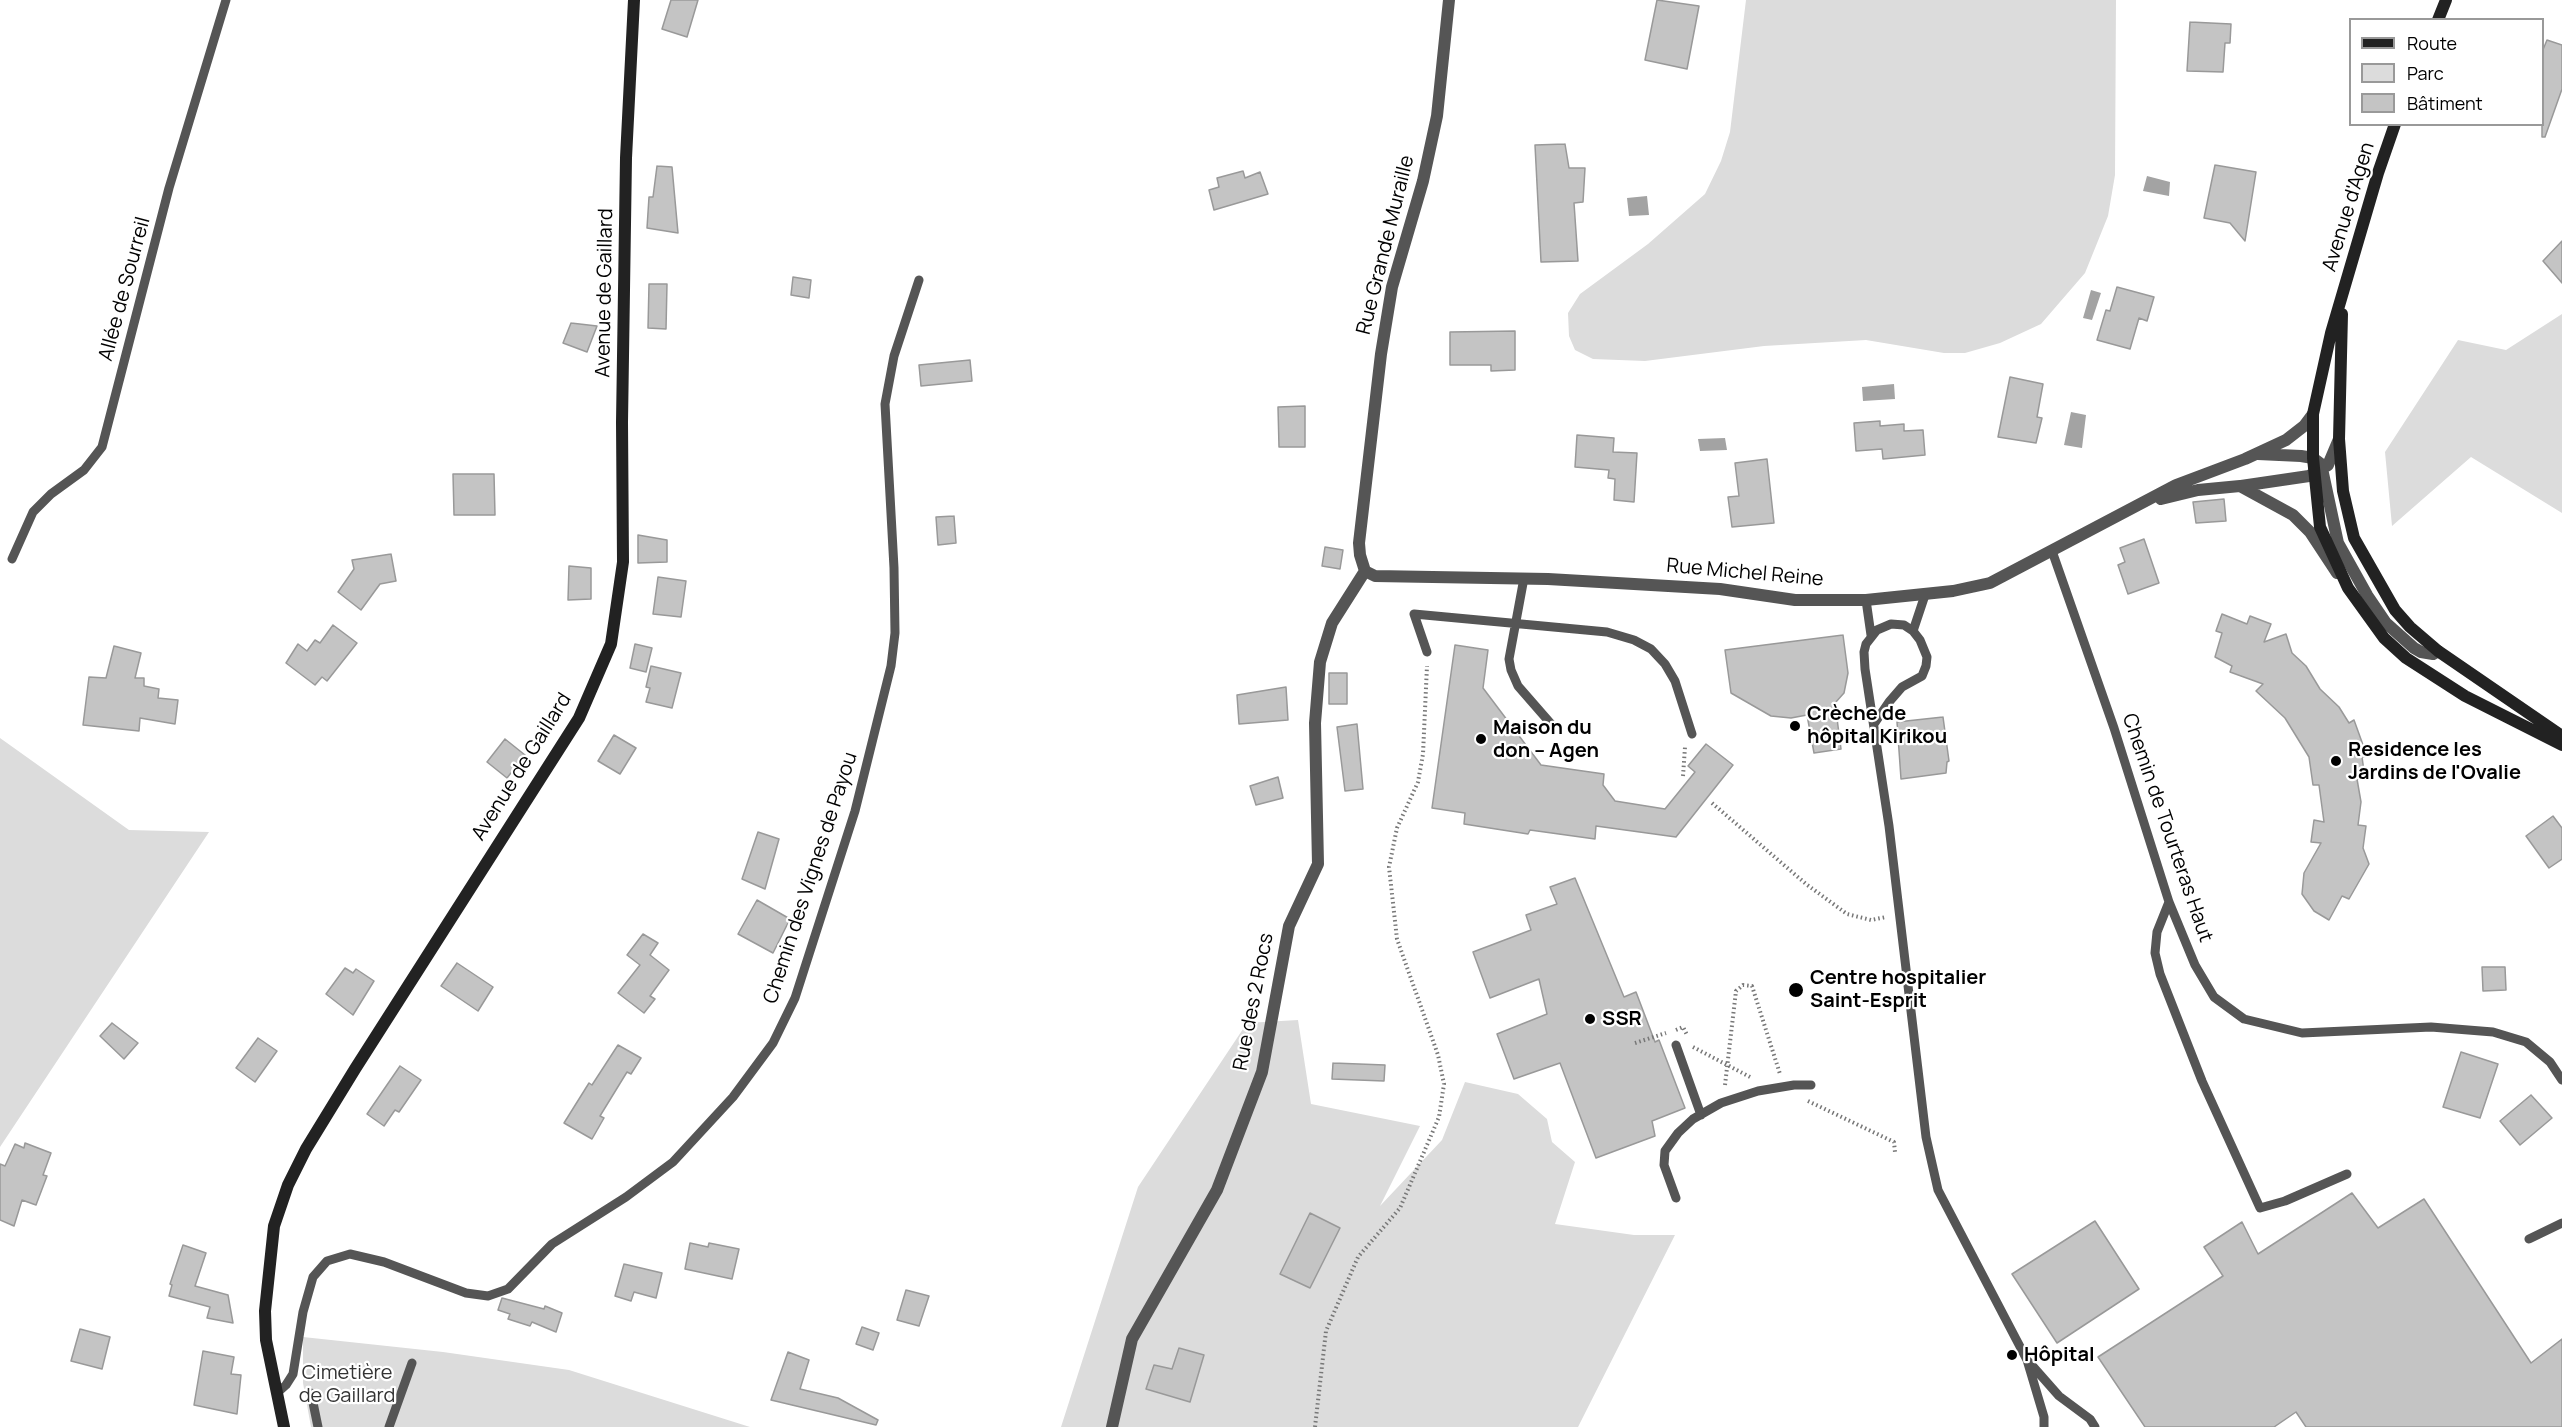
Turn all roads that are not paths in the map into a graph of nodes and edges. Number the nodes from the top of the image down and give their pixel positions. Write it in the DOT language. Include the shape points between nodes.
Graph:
graph roads {
  1 [pos="226,0"];
  2 [pos="634,0"];
  3 [pos="1449,0"];
  4 [pos="2446,0"];
  5 [pos="2439,18"];
  6 [pos="2395,126"];
  7 [pos="920,280"];
  8 [pos="2342,301"];
  9 [pos="2313,414"];
  10 [pos="2339,439"];
  11 [pos="2257,454"];
  12 [pos="2313,458"];
  13 [pos="2319,470"];
  14 [pos="2240,486"];
  15 [pos="2107,520"];
  16 [pos="2052,551"];
  17 [pos="12,559"];
  18 [pos="1365,571"];
  19 [pos="1524,578"];
  20 [pos="2348,588"];
  21 [pos="1925,596"];
  22 [pos="1866,600"];
  23 [pos="1515,624"];
  24 [pos="1913,631"];
  25 [pos="1871,635"];
  26 [pos="2438,651"];
  27 [pos="1427,652"];
  28 [pos="1874,724"];
  29 [pos="1552,726"];
  30 [pos="1692,734"];
  31 [pos="2562,736"];
  32 [pos="2562,745"];
  33 [pos="2169,902"];
  34 [pos="1676,1045"];
  35 [pos="2562,1080"];
  36 [pos="1811,1085"];
  37 [pos="1701,1115"];
  38 [pos="2347,1174"];
  39 [pos="1676,1198"];
  40 [pos="2562,1223"];
  41 [pos="2529,1239"];
  42 [pos="2027,1360"];
  43 [pos="412,1363"];
  44 [pos="276,1393"];
  45 [pos="311,1393"];
  46 [pos="284,1427"];
  47 [pos="318,1427"];
  48 [pos="389,1427"];
  49 [pos="1112,1427"];
  50 [pos="2044,1427"];
  51 [pos="2095,1427"];
  1 -- 17 [label="lane, Allée de Sourreil" via="169,188 102,447 84,470 33,512"];
  2 -- 44 [label="street, Avenue de Gaillard" via="626,170 623,562 610,644 579,718 355,1069 288,1185 274,1226 265,1311"];
  3 -- 18 [label="street, Rue Grande Muraille" via="1437,116 1423,181 1392,287 1381,354 1359,543"];
  4 -- 5 [label="street"];
  6 -- 8 [label="street, Avenue d'Agen"];
  7 -- 44 [label="lane, Chemin des Vignes de Payou" via="894,356 885,404 894,568 891,666 851,822 795,998 773,1043 734,1097 690,1147 666,1169 552,1244 508,1289 488,1296 466,1293 384,1262 350,1254 327,1261 313,1277 293,1374"];
  8 -- 9 [label="street, Avenue d'Agen"];
  8 -- 10 [label="street, Avenue d'Agen"];
  9 -- 11 [label="street, Rue Michel Reine" via="2286,440"];
  9 -- 12 [label="street, Avenue d'Agen"];
  10 -- 13 [label="street" via="2328,465"];
  10 -- 26 [label="street, Avenue d'Agen" via="2343,491 2354,538 2395,610"];
  11 -- 12 [label="street, Rue Michel Reine"];
  11 -- 15 [label="street, Rue Michel Reine" via="2176,485"];
  12 -- 13 [label="street, Avenue d'Agen"];
  13 -- 14 [label="street, Rue Michel Reine" via="2272,483"];
  13 -- 20 [label="street, Avenue d'Agen" via="2320,527"];
  13 -- 26 [label="street" via="2338,543 2367,595 2386,623 2414,648 2433,654"];
  14 -- 15 [label="street, Rue Michel Reine" via="2169,496"];
  14 -- 20 [label="street" via="2293,515 2310,532"];
  15 -- 16 [label="street, Rue Michel Reine"];
  16 -- 21 [label="street, Rue Michel Reine" via="1990,582"];
  16 -- 33 [label="lane, Chemin de Tourteras Haut"];
  18 -- 19 [label="street, Rue Michel Reine" via="1375,576"];
  18 -- 49 [label="street, Rue des 2 Rocs" via="1332,623 1320,662 1315,723 1318,864 1289,926 1262,1072 1216,1190 1132,1339"];
  19 -- 22 [label="street, Rue Michel Reine" via="1720,589 1795,600"];
  19 -- 23 [label="lane"];
  20 -- 32 [label="street, Avenue d'Agen" via="2384,638 2406,658 2465,696"];
  21 -- 22 [label="street, Rue Michel Reine"];
  21 -- 24 [label="lane"];
  22 -- 25 [label="lane"];
  23 -- 27 [label="lane" via="1414,614"];
  23 -- 29 [label="lane" via="1511,670 1518,686"];
  23 -- 30 [label="lane" via="1606,632 1651,649 1675,681"];
  24 -- 25 [label="lane" via="1891,624"];
  24 -- 28 [label="lane" via="1927,657 1922,676 1902,687"];
  25 -- 28 [label="lane" via="1864,652"];
  26 -- 31 [label="street, Avenue d'Agen"];
  28 -- 42 [label="lane" via="1934,1178"];
  33 -- 35 [label="lane, Chemin de Tourteras Haut" via="2195,965 2214,997 2244,1019 2302,1033 2431,1028 2493,1032 2526,1042 2550,1062"];
  33 -- 38 [label="lane" via="2157,932 2155,953 2160,974 2202,1081 2260,1208"];
  34 -- 37 [label="lane"];
  36 -- 37 [label="lane" via="1758,1091 1721,1103"];
  37 -- 39 [label="lane" via="1678,1132 1665,1151 1664,1165"];
  40 -- 41 [label="lane"];
  42 -- 50 [label="lane"];
  42 -- 51 [label="lane" via="2059,1396"];
  43 -- 48 [label="lane"];
  44 -- 46 [label="street, Avenue de Gaillard"];
  45 -- 47 [label="lane"];
}
